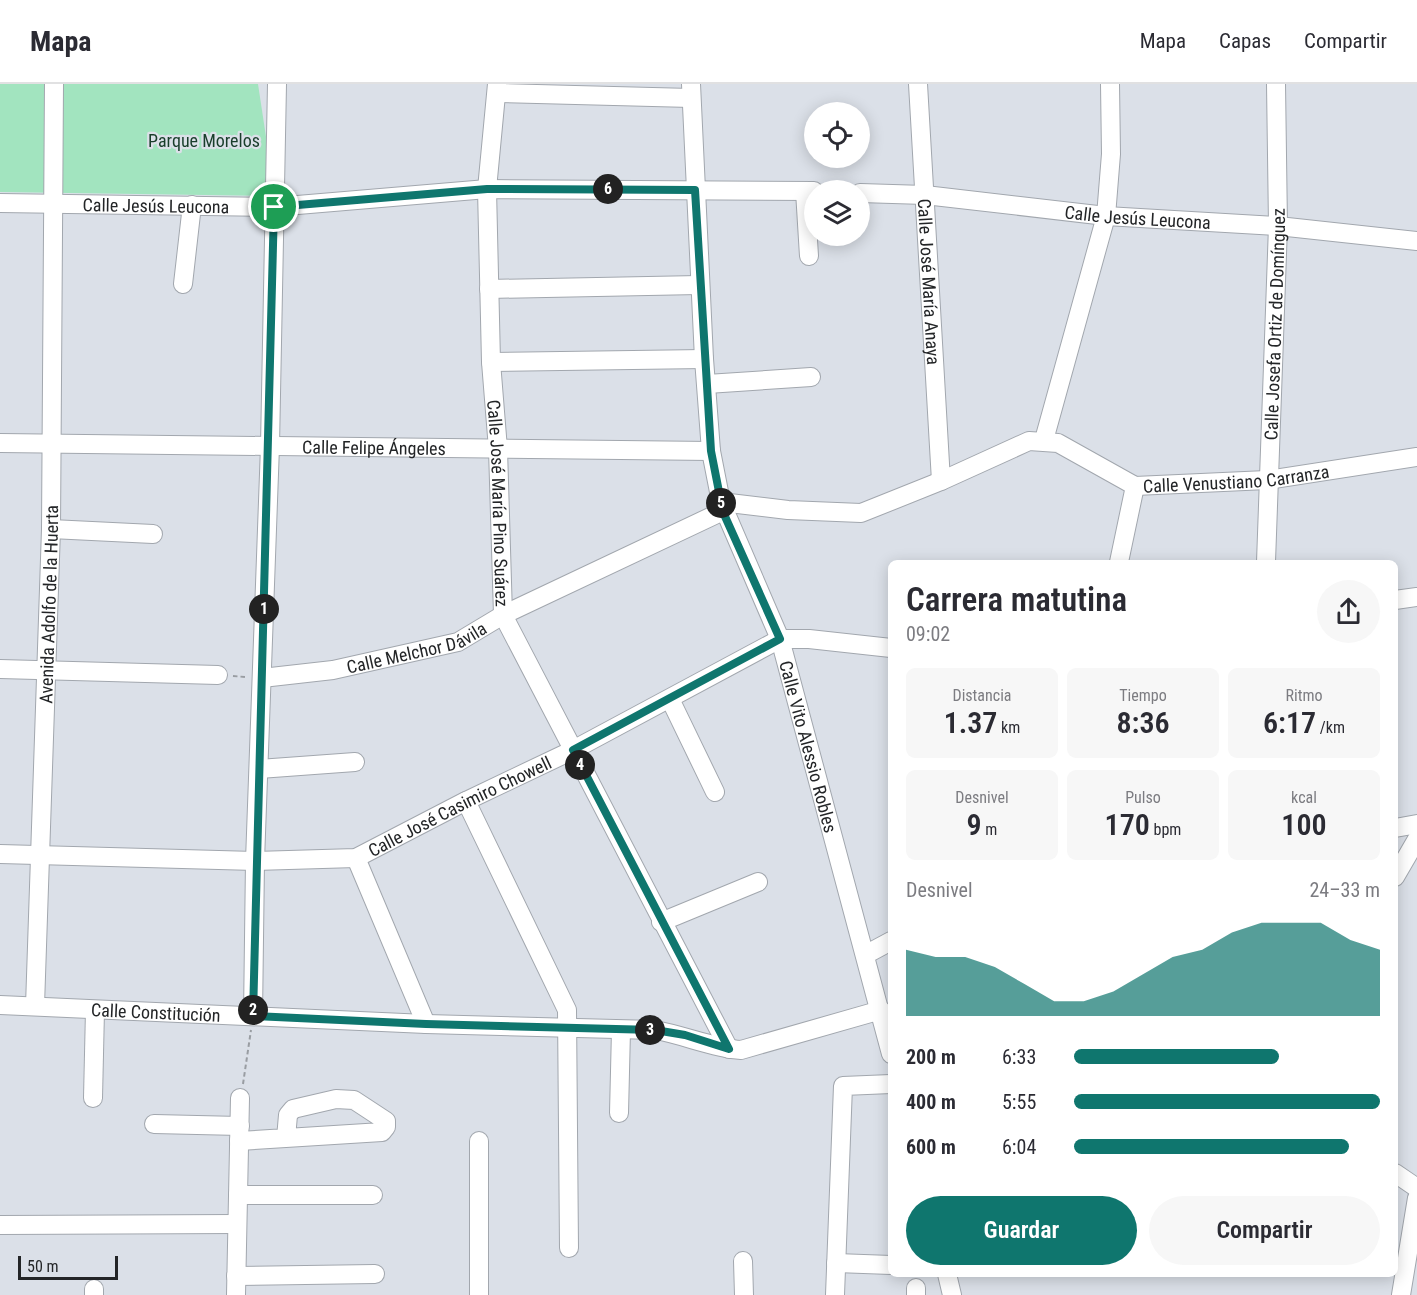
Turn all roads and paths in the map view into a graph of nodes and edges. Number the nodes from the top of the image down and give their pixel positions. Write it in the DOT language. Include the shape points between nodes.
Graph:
graph roads {
  1 [pos="54,84"];
  2 [pos="277,84"];
  3 [pos="918,84"];
  4 [pos="1110,84"];
  5 [pos="1276,84"];
  6 [pos="497,88"];
  7 [pos="691,91"];
  8 [pos="487,189"];
  9 [pos="695,190"];
  10 [pos="804,191"];
  11 [pos="870,193"];
  12 [pos="925,195"];
  13 [pos="0,203"];
  14 [pos="52,203"];
  15 [pos="192,205"];
  16 [pos="274,207"];
  17 [pos="1106,216"];
  18 [pos="1278,226"];
  19 [pos="1417,241"];
  20 [pos="809,246"];
  21 [pos="809,256"];
  22 [pos="183,284"];
  23 [pos="699,285"];
  24 [pos="489,289"];
  25 [pos="704,359"];
  26 [pos="491,362"];
  27 [pos="811,377"];
  28 [pos="707,384"];
  29 [pos="1044,440"];
  30 [pos="0,443"];
  31 [pos="52,443"];
  32 [pos="270,446"];
  33 [pos="498,449"];
  34 [pos="711,451"];
  35 [pos="1417,457"];
  36 [pos="1267,480"];
  37 [pos="941,481"];
  38 [pos="1135,486"];
  39 [pos="722,507"];
  40 [pos="51,529"];
  41 [pos="153,534"];
  42 [pos="1119,560"];
  43 [pos="1266,560"];
  44 [pos="1417,597"];
  45 [pos="1398,600"];
  46 [pos="502,615"];
  47 [pos="780,639"];
  48 [pos="888,648"];
  49 [pos="0,669"];
  50 [pos="46,670"];
  51 [pos="218,675"];
  52 [pos="262,678"];
  53 [pos="670,699"];
  54 [pos="573,750"];
  55 [pos="355,762"];
  56 [pos="259,769"];
  57 [pos="715,792"];
  58 [pos="466,801"];
  59 [pos="1417,824"];
  60 [pos="1398,827"];
  61 [pos="1417,839"];
  62 [pos="0,854"];
  63 [pos="39,855"];
  64 [pos="356,858"];
  65 [pos="255,861"];
  66 [pos="1398,872"];
  67 [pos="759,882"];
  68 [pos="661,922"];
  69 [pos="888,943"];
  70 [pos="865,955"];
  71 [pos="0,1005"];
  72 [pos="35,1006"];
  73 [pos="95,1010"];
  74 [pos="881,1010"];
  75 [pos="253,1016"];
  76 [pos="426,1024"];
  77 [pos="567,1028"];
  78 [pos="621,1030"];
  79 [pos="888,1041"];
  80 [pos="729,1049"];
  81 [pos="888,1084"];
  82 [pos="93,1098"];
  83 [pos="240,1098"];
  84 [pos="619,1113"];
  85 [pos="154,1124"];
  86 [pos="240,1133"];
  87 [pos="286,1138"];
  88 [pos="479,1141"];
  89 [pos="1398,1175"];
  90 [pos="1417,1188"];
  91 [pos="373,1195"];
  92 [pos="238,1196"];
  93 [pos="1417,1200"];
  94 [pos="237,1224"];
  95 [pos="0,1225"];
  96 [pos="569,1248"];
  97 [pos="743,1261"];
  98 [pos="836,1263"];
  99 [pos="888,1265"];
  100 [pos="375,1274"];
  101 [pos="236,1276"];
  102 [pos="948,1277"];
  103 [pos="236,1295"];
  104 [pos="479,1295"];
  105 [pos="744,1295"];
  106 [pos="835,1295"];
  107 [pos="952,1295"];
  108 [pos="1401,1295"];
  1 -- 14 [label="street, Avenida Adolfo de la Huerta"];
  2 -- 16 [label="street"];
  3 -- 12 [label="street, Calle José María Anaya"];
  4 -- 17 [label="street" via="1111,154"];
  5 -- 18 [label="street, Calle Josefa Ortiz de Domínguez"];
  6 -- 7 [label="street"];
  6 -- 8 [label="street, Calle José María Pino Suárez"];
  7 -- 9 [label="street, Calle Vito Alessio Robles"];
  8 -- 9 [label="street, Calle Jesús Leucona"];
  8 -- 16 [label="street, Calle Jesús Leucona"];
  8 -- 24 [label="street, Calle José María Pino Suárez"];
  9 -- 10 [label="street, Calle Jesús Leucona"];
  9 -- 23 [label="street, Calle Vito Alessio Robles"];
  11 -- 12 [label="street, Calle Jesús Leucona"];
  12 -- 17 [label="street, Calle Jesús Leucona"];
  12 -- 37 [label="street, Calle José María Anaya"];
  13 -- 14 [label="street, Calle Jesús Leucona"];
  14 -- 15 [label="street, Calle Jesús Leucona"];
  14 -- 31 [label="street, Avenida Adolfo de la Huerta"];
  15 -- 16 [label="street, Calle Jesús Leucona"];
  15 -- 22 [label="street"];
  16 -- 32 [label="street"];
  17 -- 18 [label="street, Calle Jesús Leucona"];
  17 -- 29 [label="street"];
  18 -- 19 [label="street, Calle Jesús Leucona"];
  18 -- 36 [label="street, Calle Josefa Ortiz de Domínguez"];
  20 -- 21 [label="street"];
  23 -- 24 [label="street"];
  23 -- 25 [label="street, Calle Vito Alessio Robles"];
  24 -- 26 [label="street, Calle José María Pino Suárez"];
  25 -- 26 [label="street"];
  25 -- 28 [label="street, Calle Vito Alessio Robles"];
  26 -- 33 [label="street, Calle José María Pino Suárez"];
  27 -- 28 [label="street"];
  28 -- 34 [label="street, Calle Vito Alessio Robles"];
  29 -- 37 [label="street" via="1017,445"];
  29 -- 38 [label="street, Calle Venustiano Carranza" via="1073,450"];
  30 -- 31 [label="street, Calle Felipe Ángeles"];
  31 -- 32 [label="street, Calle Felipe Ángeles"];
  31 -- 40 [label="street, Avenida Adolfo de la Huerta"];
  32 -- 33 [label="street, Calle Felipe Ángeles"];
  32 -- 52 [label="street"];
  33 -- 34 [label="street, Calle Felipe Ángeles"];
  33 -- 46 [label="street, Calle José María Pino Suárez"];
  34 -- 39 [label="street, Calle Vito Alessio Robles"];
  35 -- 36 [label="street, Calle Venustiano Carranza"];
  36 -- 38 [label="street, Calle Venustiano Carranza"];
  36 -- 43 [label="street, Calle Josefa Ortiz de Domínguez"];
  37 -- 39 [label="street" via="861,513"];
  38 -- 42 [label="street"];
  39 -- 46 [label="street, Calle Melchor Dávila"];
  39 -- 47 [label="street, Calle Vito Alessio Robles"];
  40 -- 41 [label="street"];
  40 -- 50 [label="street, Avenida Adolfo de la Huerta"];
  44 -- 45 [label="street"];
  46 -- 52 [label="street, Calle Melchor Dávila" via="459,642 333,670"];
  46 -- 54 [label="street, Calle José María Pino Suárez"];
  47 -- 48 [label="street, Calle José Casimiro Chowell"];
  47 -- 53 [label="street, Calle José Casimiro Chowell"];
  47 -- 70 [label="street, Calle Vito Alessio Robles"];
  49 -- 50 [label="street"];
  50 -- 51 [label="street"];
  50 -- 63 [label="street, Avenida Adolfo de la Huerta"];
  51 -- 52 [label="path"];
  52 -- 56 [label="street"];
  53 -- 54 [label="street, Calle José Casimiro Chowell"];
  53 -- 57 [label="street"];
  54 -- 58 [label="street, Calle José Casimiro Chowell"];
  54 -- 68 [label="street, Calle José María Pino Suárez"];
  55 -- 56 [label="street"];
  56 -- 65 [label="street"];
  58 -- 64 [label="street, Calle José Casimiro Chowell"];
  58 -- 77 [label="street" via="566,1005"];
  59 -- 60 [label="street"];
  61 -- 66 [label="street"];
  62 -- 63 [label="street, Calle José Casimiro Chowell"];
  63 -- 65 [label="street, Calle José Casimiro Chowell"];
  63 -- 72 [label="street, Avenida Adolfo de la Huerta"];
  64 -- 65 [label="street, Calle José Casimiro Chowell"];
  64 -- 76 [label="street"];
  65 -- 75 [label="street"];
  67 -- 68 [label="street"];
  68 -- 80 [label="street, Calle José María Pino Suárez"];
  69 -- 70 [label="street"];
  70 -- 74 [label="street, Calle Vito Alessio Robles"];
  71 -- 72 [label="street, Calle Constitución"];
  72 -- 73 [label="street, Calle Constitución"];
  73 -- 75 [label="street, Calle Constitución"];
  73 -- 82 [label="street"];
  74 -- 79 [label="street, Calle Vito Alessio Robles"];
  74 -- 80 [label="street, Calle Constitución" via="741,1050"];
  75 -- 76 [label="street, Calle Constitución"];
  75 -- 83 [label="path"];
  76 -- 77 [label="street, Calle Constitución"];
  77 -- 78 [label="street, Calle Constitución"];
  77 -- 96 [label="street"];
  78 -- 80 [label="street, Calle Constitución" via="685,1035"];
  78 -- 84 [label="street"];
  81 -- 98 [label="street" via="843,1086"];
  83 -- 86 [label="street"];
  85 -- 86 [label="street"];
  86 -- 87 [label="street"];
  86 -- 92 [label="street"];
  87 -- 87 [label="street" via="382,1131 386,1121 354,1100 336,1099 293,1109 288,1115"];
  88 -- 104 [label="street"];
  89 -- 90 [label="street"];
  91 -- 92 [label="street"];
  92 -- 94 [label="street"];
  93 -- 108 [label="street"];
  94 -- 95 [label="street"];
  94 -- 101 [label="street"];
  97 -- 105 [label="street"];
  98 -- 99 [label="street"];
  98 -- 106 [label="street"];
  100 -- 101 [label="street"];
  101 -- 103 [label="street"];
  102 -- 107 [label="street"];
}
